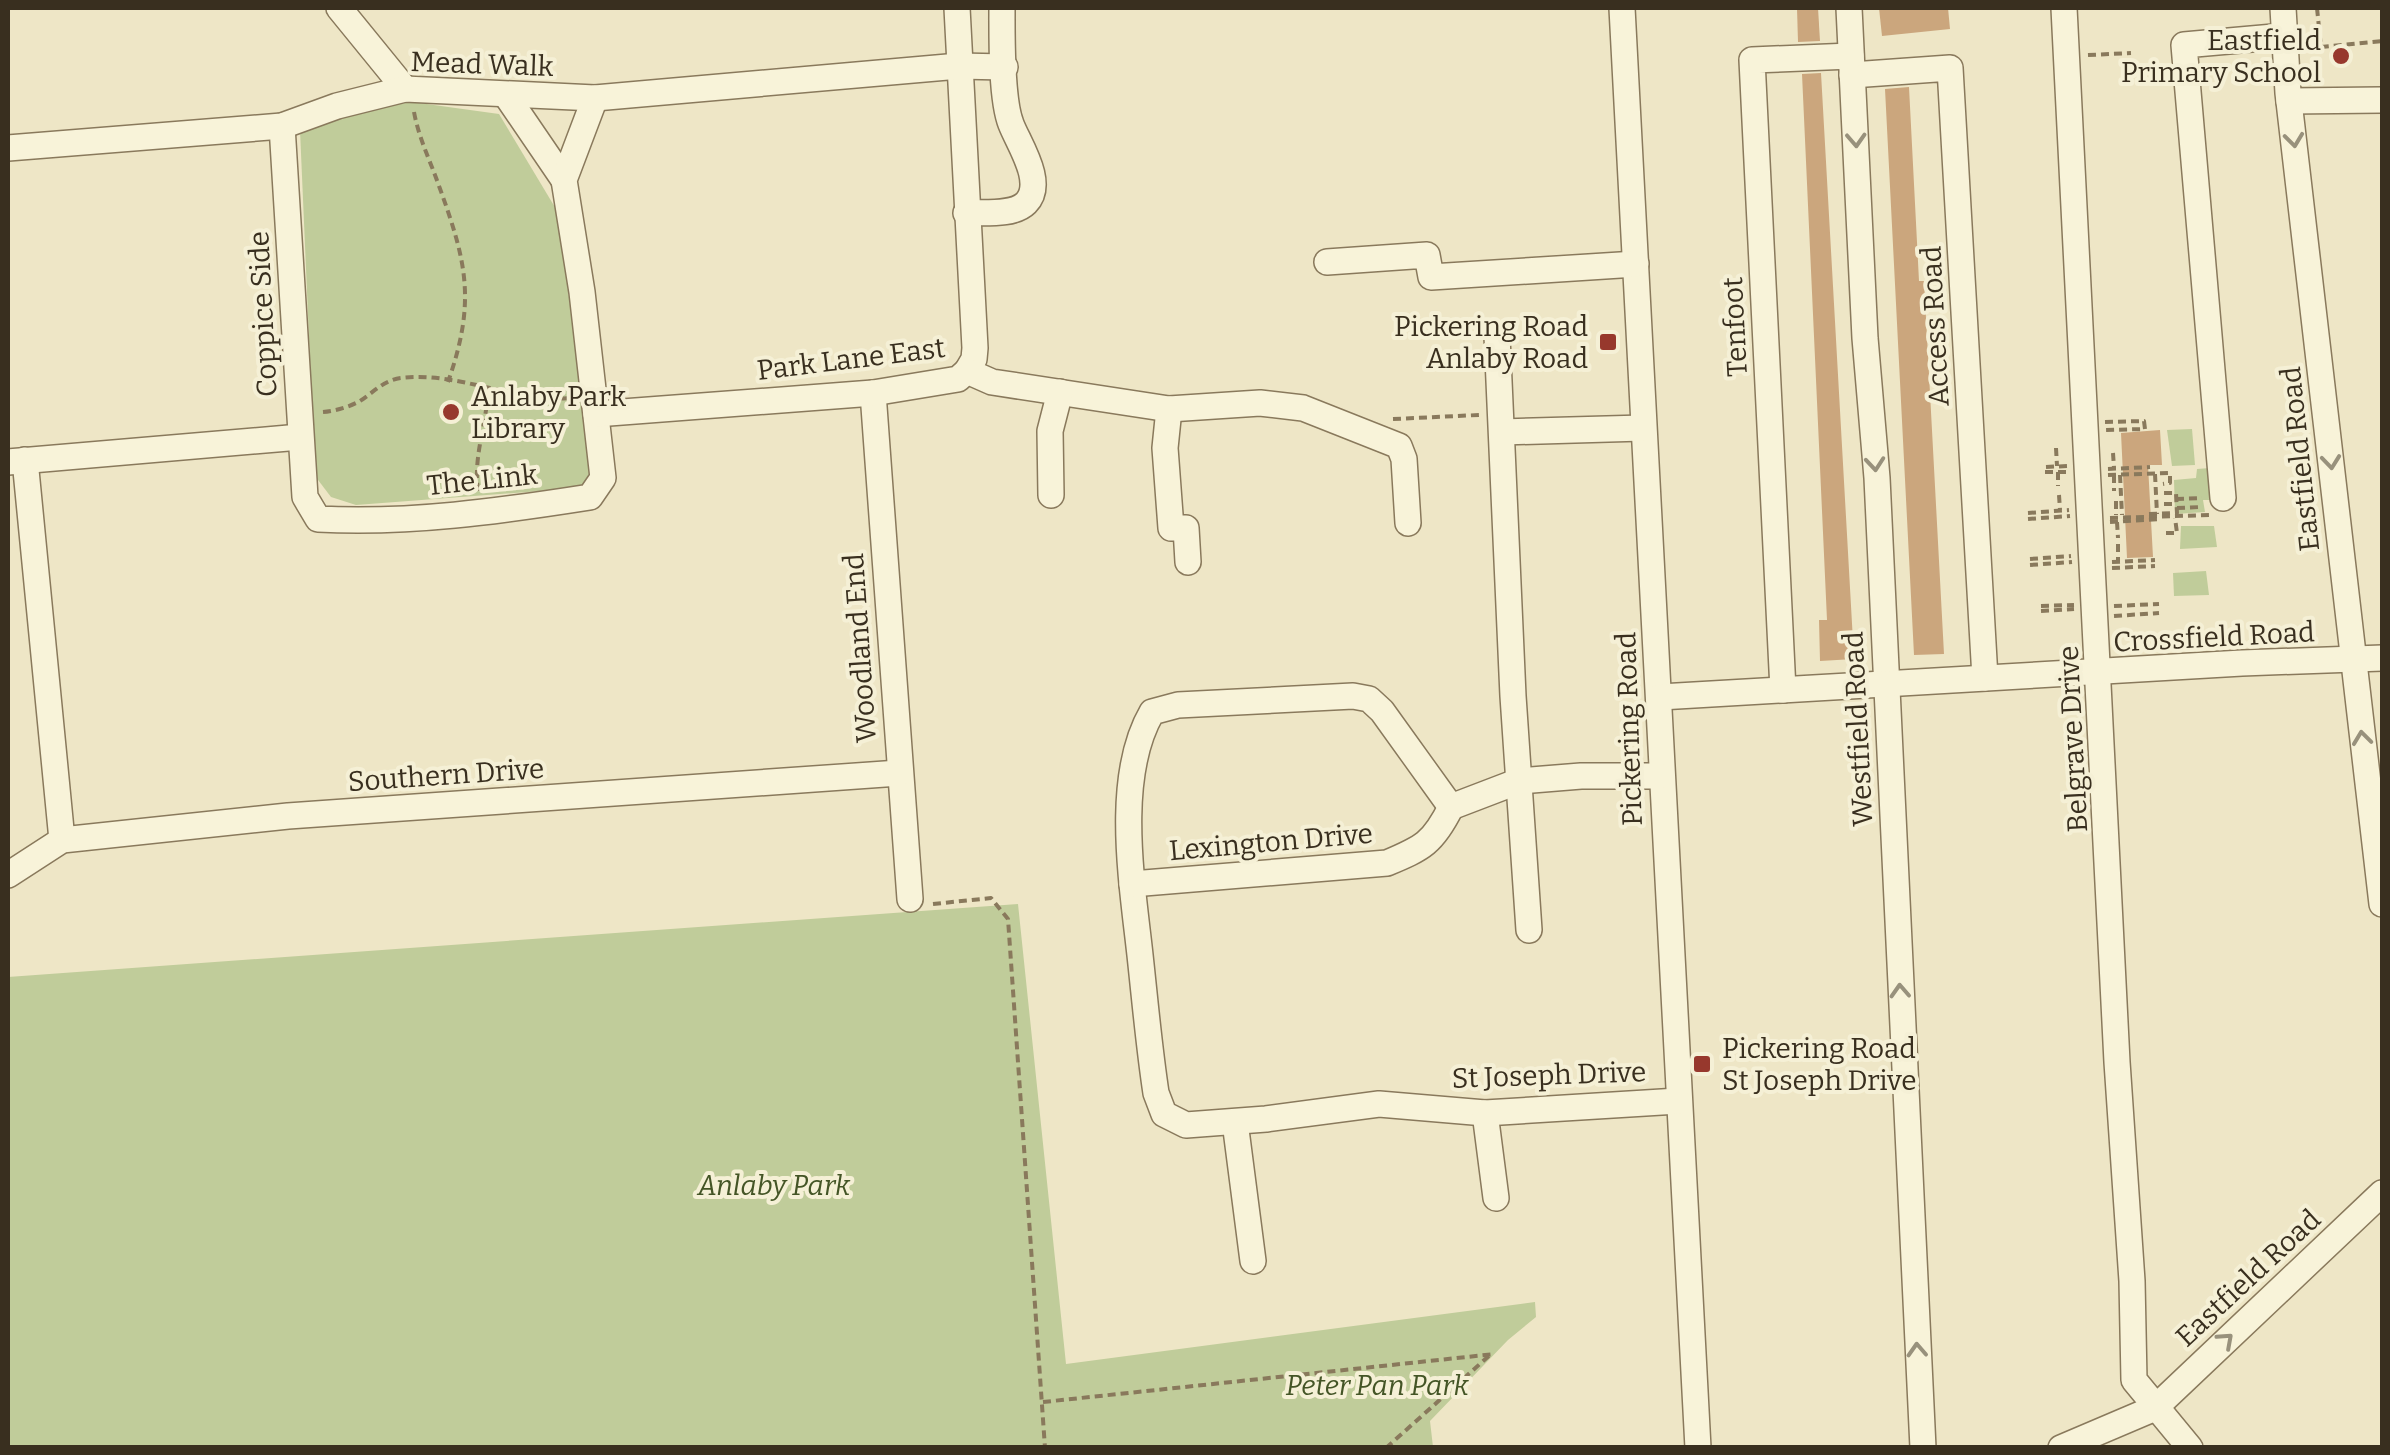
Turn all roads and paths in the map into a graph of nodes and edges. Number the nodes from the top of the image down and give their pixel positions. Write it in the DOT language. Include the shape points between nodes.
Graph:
graph roads {
  1 [pos="339,8"];
  2 [pos="957,8"];
  3 [pos="1002,8"];
  4 [pos="1622,8"];
  5 [pos="1849,8"];
  6 [pos="2064,8"];
  7 [pos="2283,8"];
  8 [pos="2318,8"];
  9 [pos="2284,36"];
  10 [pos="2382,41"];
  11 [pos="2131,53"];
  12 [pos="2078,56"];
  13 [pos="1851,65"];
  14 [pos="959,66"];
  15 [pos="1005,67"];
  16 [pos="506,94"];
  17 [pos="409,96"];
  18 [pos="595,98"];
  19 [pos="2289,100"];
  20 [pos="2382,100"];
  21 [pos="282,126"];
  22 [pos="8,148"];
  23 [pos="564,180"];
  24 [pos="966,213"];
  25 [pos="1327,262"];
  26 [pos="1636,264"];
  27 [pos="1497,336"];
  28 [pos="968,371"];
  29 [pos="448,382"];
  30 [pos="488,389"];
  31 [pos="1060,392"];
  32 [pos="873,393"];
  33 [pos="574,398"];
  34 [pos="1169,409"];
  35 [pos="313,414"];
  36 [pos="596,414"];
  37 [pos="1394,419"];
  38 [pos="2096,422"];
  39 [pos="1643,428"];
  40 [pos="2096,430"];
  41 [pos="1502,432"];
  42 [pos="300,437"];
  43 [pos="2056,448"];
  44 [pos="2113,453"];
  45 [pos="16,461"];
  46 [pos="2150,467"];
  47 [pos="2045,469"];
  48 [pos="2058,469"];
  49 [pos="2072,469"];
  50 [pos="2098,472"];
  51 [pos="2116,473"];
  52 [pos="2155,474"];
  53 [pos="2163,484"];
  54 [pos="2058,486"];
  55 [pos="2114,491"];
  56 [pos="2163,494"];
  57 [pos="2059,495"];
  58 [pos="478,496"];
  59 [pos="1051,496"];
  60 [pos="305,497"];
  61 [pos="2116,501"];
  62 [pos="2176,503"];
  63 [pos="2164,504"];
  64 [pos="2210,504"];
  65 [pos="2060,511"];
  66 [pos="2157,514"];
  67 [pos="2118,517"];
  68 [pos="1408,523"];
  69 [pos="2166,533"];
  70 [pos="2076,559"];
  71 [pos="1188,562"];
  72 [pos="2030,562"];
  73 [pos="2118,562"];
  74 [pos="2159,604"];
  75 [pos="2079,607"];
  76 [pos="2104,607"];
  77 [pos="2041,608"];
  78 [pos="2159,613"];
  79 [pos="2104,617"];
  80 [pos="2382,658"];
  81 [pos="2352,660"];
  82 [pos="2099,672"];
  83 [pos="1985,678"];
  84 [pos="1885,684"];
  85 [pos="1782,690"];
  86 [pos="1660,696"];
  87 [pos="899,773"];
  88 [pos="1660,776"];
  89 [pos="1519,781"];
  90 [pos="1451,807"];
  91 [pos="62,840"];
  92 [pos="8,876"];
  93 [pos="1132,884"];
  94 [pos="910,899"];
  95 [pos="2382,904"];
  96 [pos="1529,930"];
  97 [pos="1141,958"];
  98 [pos="1678,1101"];
  99 [pos="1485,1113"];
  100 [pos="1235,1122"];
  101 [pos="2382,1192"];
  102 [pos="1496,1198"];
  103 [pos="1253,1261"];
  104 [pos="1040,1402"];
  105 [pos="2156,1408"];
  106 [pos="1045,1448"];
  107 [pos="1386,1448"];
  108 [pos="1698,1448"];
  109 [pos="1923,1448"];
  110 [pos="2061,1448"];
  111 [pos="2190,1448"];
  1 -- 17 [label="street"];
  2 -- 14 [label="street"];
  3 -- 15 [label="street"];
  4 -- 26 [label="street, Pickering Road"];
  5 -- 13 [label="street, Westfield Road"];
  6 -- 82 [label="street, Belgrave Drive"];
  7 -- 9 [label="street, Eastfield Road"];
  8 -- 10 [label="path" via="2320,48"];
  9 -- 19 [label="street, Eastfield Road"];
  9 -- 64 [label="street" via="2184,45"];
  11 -- 12 [label="path"];
  13 -- 83 [label="street, Access Road" via="1950,68"];
  13 -- 84 [label="street, Westfield Road, one-way"];
  13 -- 85 [label="street, Tenfoot" via="1752,60"];
  14 -- 15 [label="street, Mead Walk"];
  14 -- 18 [label="street, Mead Walk"];
  14 -- 24 [label="street"];
  15 -- 24 [label="street" via="1009,120 1031,166 1032,194 1015,210"];
  16 -- 17 [label="street, Mead Walk"];
  16 -- 18 [label="street, Mead Walk"];
  16 -- 23 [label="street"];
  17 -- 21 [label="street, Mead Walk" via="337,106"];
  17 -- 29 [label="path" via="464,267 463,340"];
  18 -- 23 [label="street"];
  19 -- 20 [label="street"];
  19 -- 81 [label="street, Eastfield Road, one-way"];
  21 -- 22 [label="street, Mead Walk"];
  21 -- 42 [label="street, Coppice Side"];
  23 -- 36 [label="street"];
  24 -- 28 [label="street" via="975,348"];
  25 -- 26 [label="street" via="1427,255 1431,276"];
  26 -- 39 [label="street, Pickering Road"];
  27 -- 41 [label="street"];
  28 -- 31 [label="street, Park Lane East" via="992,382"];
  28 -- 32 [label="street, Park Lane East" via="958,379"];
  29 -- 30 [label="path"];
  29 -- 35 [label="path" via="397,378 360,401"];
  30 -- 33 [label="path"];
  30 -- 58 [label="path" via="476,452"];
  31 -- 34 [label="street, Park Lane East"];
  31 -- 59 [label="street" via="1050,431"];
  32 -- 36 [label="street, Park Lane East"];
  32 -- 87 [label="street, Woodland End"];
  34 -- 68 [label="street, Park Lane East" via="1304,408 1387,440 1404,458"];
  34 -- 71 [label="street" via="1171,528 1186,528"];
  36 -- 60 [label="street, The Link" via="603,478 590,497 354,521 318,519"];
  37 -- 41 [label="path" via="1490,414 1491,432"];
  38 -- 40 [label="path" via="2144,421 2144,429"];
  39 -- 41 [label="street"];
  39 -- 86 [label="street, Pickering Road"];
  41 -- 89 [label="street"];
  42 -- 45 [label="street"];
  42 -- 60 [label="street, Coppice Side"];
  43 -- 48 [label="path"];
  44 -- 51 [label="path"];
  45 -- 91 [label="street"];
  46 -- 51 [label="path"];
  47 -- 48 [label="path"];
  48 -- 49 [label="path"];
  48 -- 54 [label="path"];
  50 -- 51 [label="path"];
  51 -- 52 [label="path"];
  51 -- 55 [label="path"];
  51 -- 67 [label="path"];
  52 -- 53 [label="path" via="2170,474 2170,484"];
  52 -- 66 [label="path"];
  56 -- 62 [label="path" via="2176,493"];
  57 -- 65 [label="path"];
  61 -- 67 [label="path"];
  62 -- 63 [label="path"];
  62 -- 64 [label="path"];
  62 -- 66 [label="path" via="2177,513"];
  64 -- 67 [label="path" via="2100,518"];
  65 -- 65 [label="path" via="2028,516 2074,513"];
  66 -- 67 [label="path"];
  67 -- 69 [label="path" via="2176,518 2177,533"];
  67 -- 73 [label="path"];
  70 -- 72 [label="path"];
  73 -- 73 [label="path" via="2102,566 2155,563"];
  74 -- 76 [label="path"];
  75 -- 77 [label="path"];
  78 -- 79 [label="path"];
  80 -- 81 [label="street"];
  81 -- 82 [label="street, Crossfield Road"];
  95 -- 81 [label="street, Eastfield Road, one-way"];
  82 -- 83 [label="street, Crossfield Road"];
  82 -- 105 [label="street, Belgrave Drive" via="2134,1380"];
  83 -- 84 [label="street, Crossfield Road"];
  84 -- 85 [label="street, Crossfield Road"];
  109 -- 84 [label="street, Westfield Road, one-way"];
  85 -- 86 [label="street, Crossfield Road"];
  86 -- 88 [label="street, Pickering Road"];
  87 -- 91 [label="street, Southern Drive" via="288,816"];
  87 -- 94 [label="street, Woodland End"];
  88 -- 89 [label="street"];
  88 -- 98 [label="street, Pickering Road"];
  89 -- 90 [label="street"];
  89 -- 96 [label="street"];
  90 -- 93 [label="street, Lexington Drive" via="1423,848 1387,863"];
  90 -- 93 [label="street, Lexington Drive" via="1368,698 1178,705 1152,712 1139,734"];
  91 -- 92 [label="street, Southern Drive"];
  93 -- 97 [label="street, Lexington Drive"];
  94 -- 104 [label="path" via="912,906 991,898 1008,920"];
  97 -- 100 [label="street, St Joseph Drive" via="1164,1114 1186,1125"];
  98 -- 99 [label="street, St Joseph Drive"];
  98 -- 108 [label="street, Pickering Road"];
  99 -- 100 [label="street, St Joseph Drive" via="1380,1104"];
  99 -- 102 [label="street"];
  100 -- 103 [label="street"];
  105 -- 101 [label="street, Eastfield Road, one-way"];
  104 -- 106 [label="path"];
  104 -- 107 [label="path" via="1493,1354"];
  105 -- 110 [label="street"];
  105 -- 111 [label="street, Belgrave Drive"];
}
